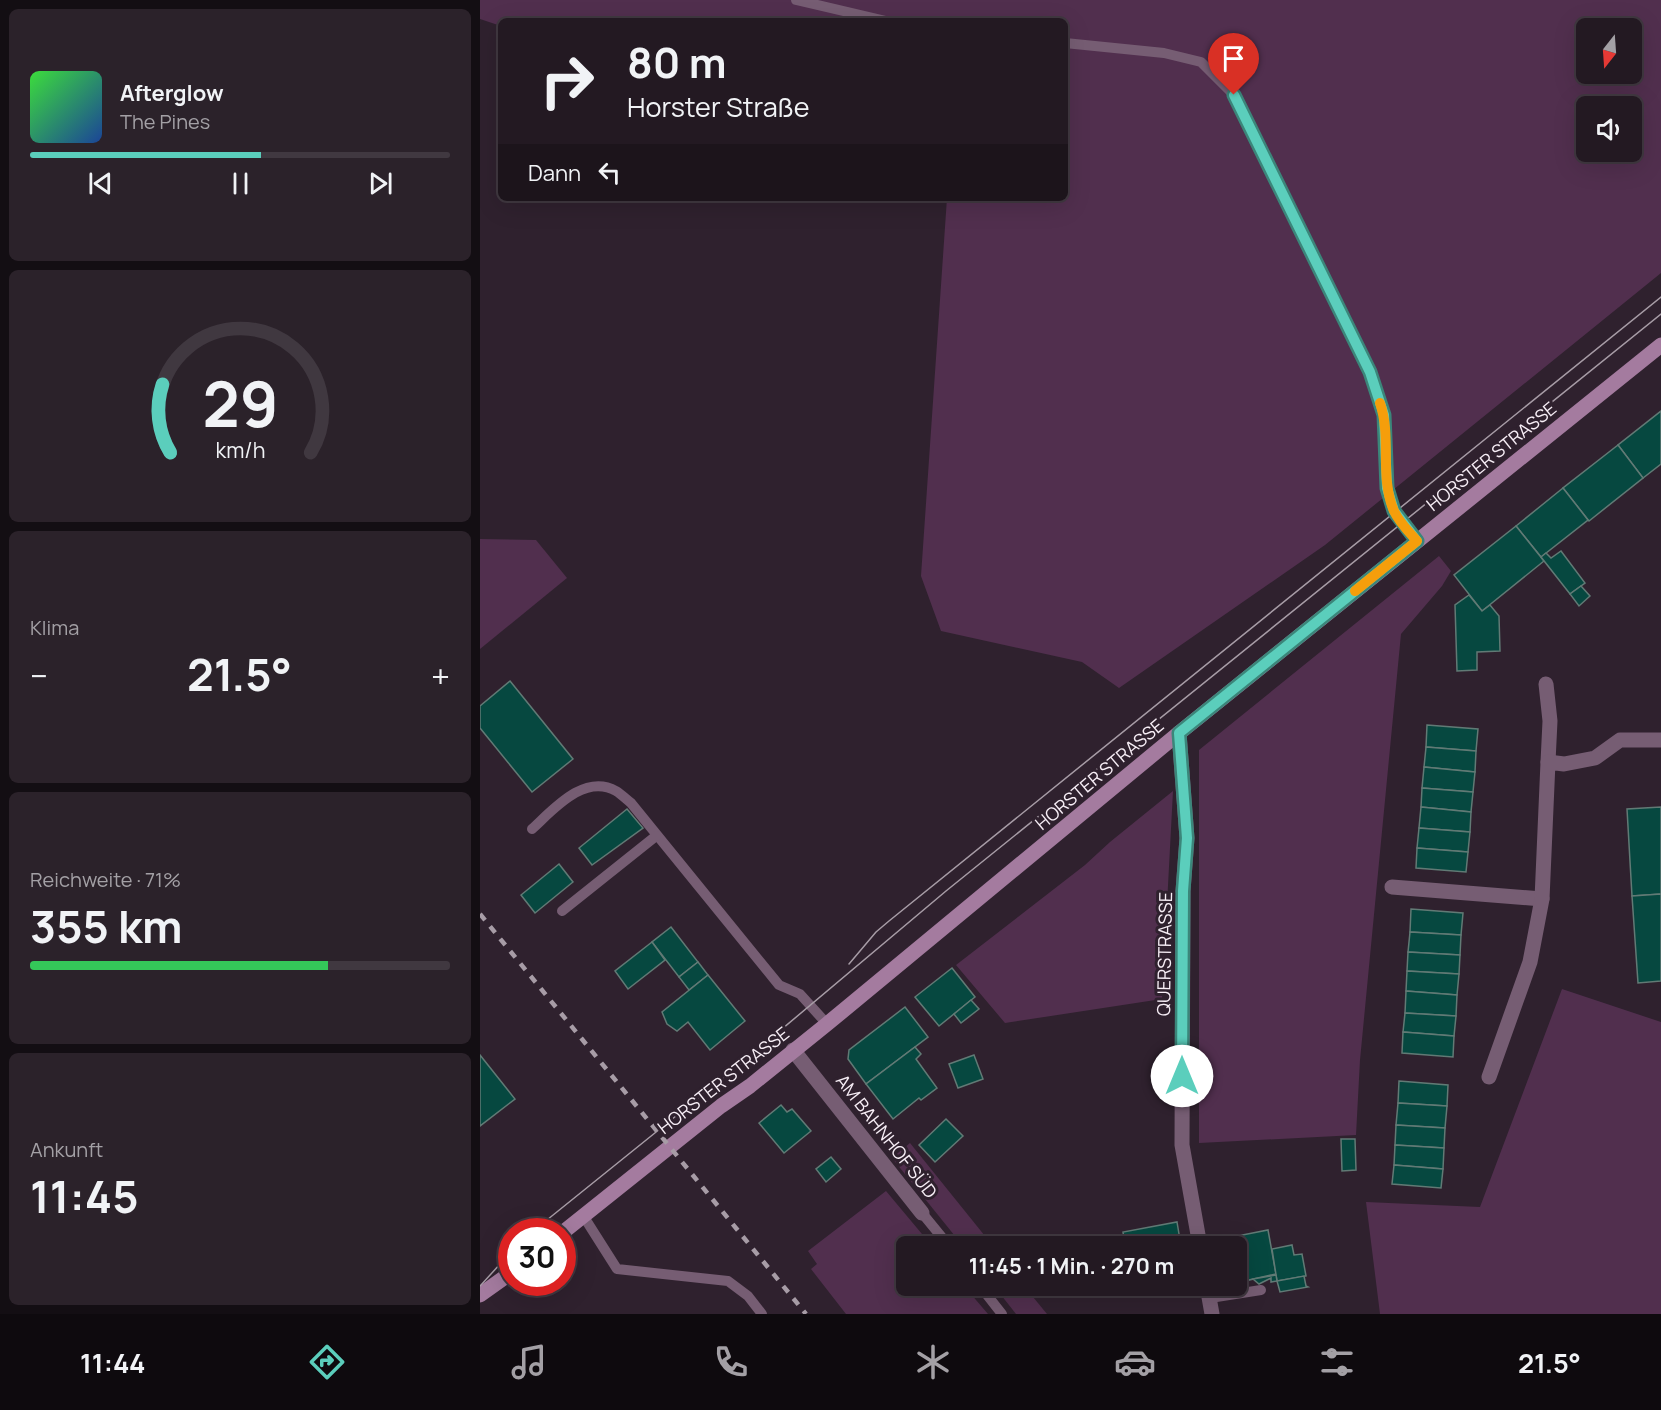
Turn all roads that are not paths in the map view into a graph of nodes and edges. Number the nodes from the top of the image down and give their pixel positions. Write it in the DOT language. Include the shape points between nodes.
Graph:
graph roads {
  1 [pos="796,0"];
  2 [pos="872,18"];
  3 [pos="1068,43"];
  4 [pos="1661,345"];
  5 [pos="1417,541"];
  6 [pos="1546,684"];
  7 [pos="1179,733"];
  8 [pos="1661,740"];
  9 [pos="1548,762"];
  10 [pos="532,829"];
  11 [pos="656,836"];
  12 [pos="1392,886"];
  13 [pos="1542,899"];
  14 [pos="562,911"];
  15 [pos="827,1024"];
  16 [pos="793,1050"];
  17 [pos="1489,1077"];
  18 [pos="922,1213"];
  19 [pos="584,1217"];
  20 [pos="576,1223"];
  21 [pos="941,1236"];
  22 [pos="1198,1236"];
  23 [pos="498,1282"];
  24 [pos="1261,1290"];
  25 [pos="1247,1291"];
  26 [pos="480,1295"];
  27 [pos="988,1296"];
  28 [pos="1209,1296"];
  29 [pos="762,1314"];
  30 [pos="1002,1314"];
  31 [pos="1212,1314"];
  1 -- 2 [label="lane"];
  3 -- 5 [label="lane" via="1164,52 1201,62 1234,95 1370,372 1384,415 1387,488 1394,511"];
  4 -- 5 [label="main road, HORSTER STRASSE"];
  5 -- 7 [label="main road, HORSTER STRASSE"];
  6 -- 9 [label="street" via="1550,721"];
  7 -- 15 [label="main road, HORSTER STRASSE"];
  7 -- 22 [label="street, QUERSTRASSE" via="1187,838 1183,891 1182,1145"];
  8 -- 9 [label="street" via="1620,741 1595,758 1564,764"];
  9 -- 13 [label="street"];
  10 -- 11 [label="lane" via="563,801 594,786 615,790 631,803"];
  11 -- 14 [label="lane"];
  11 -- 15 [label="lane" via="778,985 800,994"];
  12 -- 13 [label="street"];
  13 -- 17 [label="street" via="1530,962"];
  15 -- 16 [label="main road, HORSTER STRASSE"];
  16 -- 18 [label="street, AM BAHNHOF SÜD"];
  16 -- 19 [label="main road, HORSTER STRASSE"];
  18 -- 21 [label="lane, AM BAHNHOF SÜD"];
  19 -- 20 [label="main road, HORSTER STRASSE"];
  19 -- 29 [label="lane" via="617,1269 728,1281"];
  23 -- 26 [label="main road"];
  24 -- 25 [label="lane"];
  27 -- 30 [label="lane"];
  28 -- 31 [label="street"];
}
